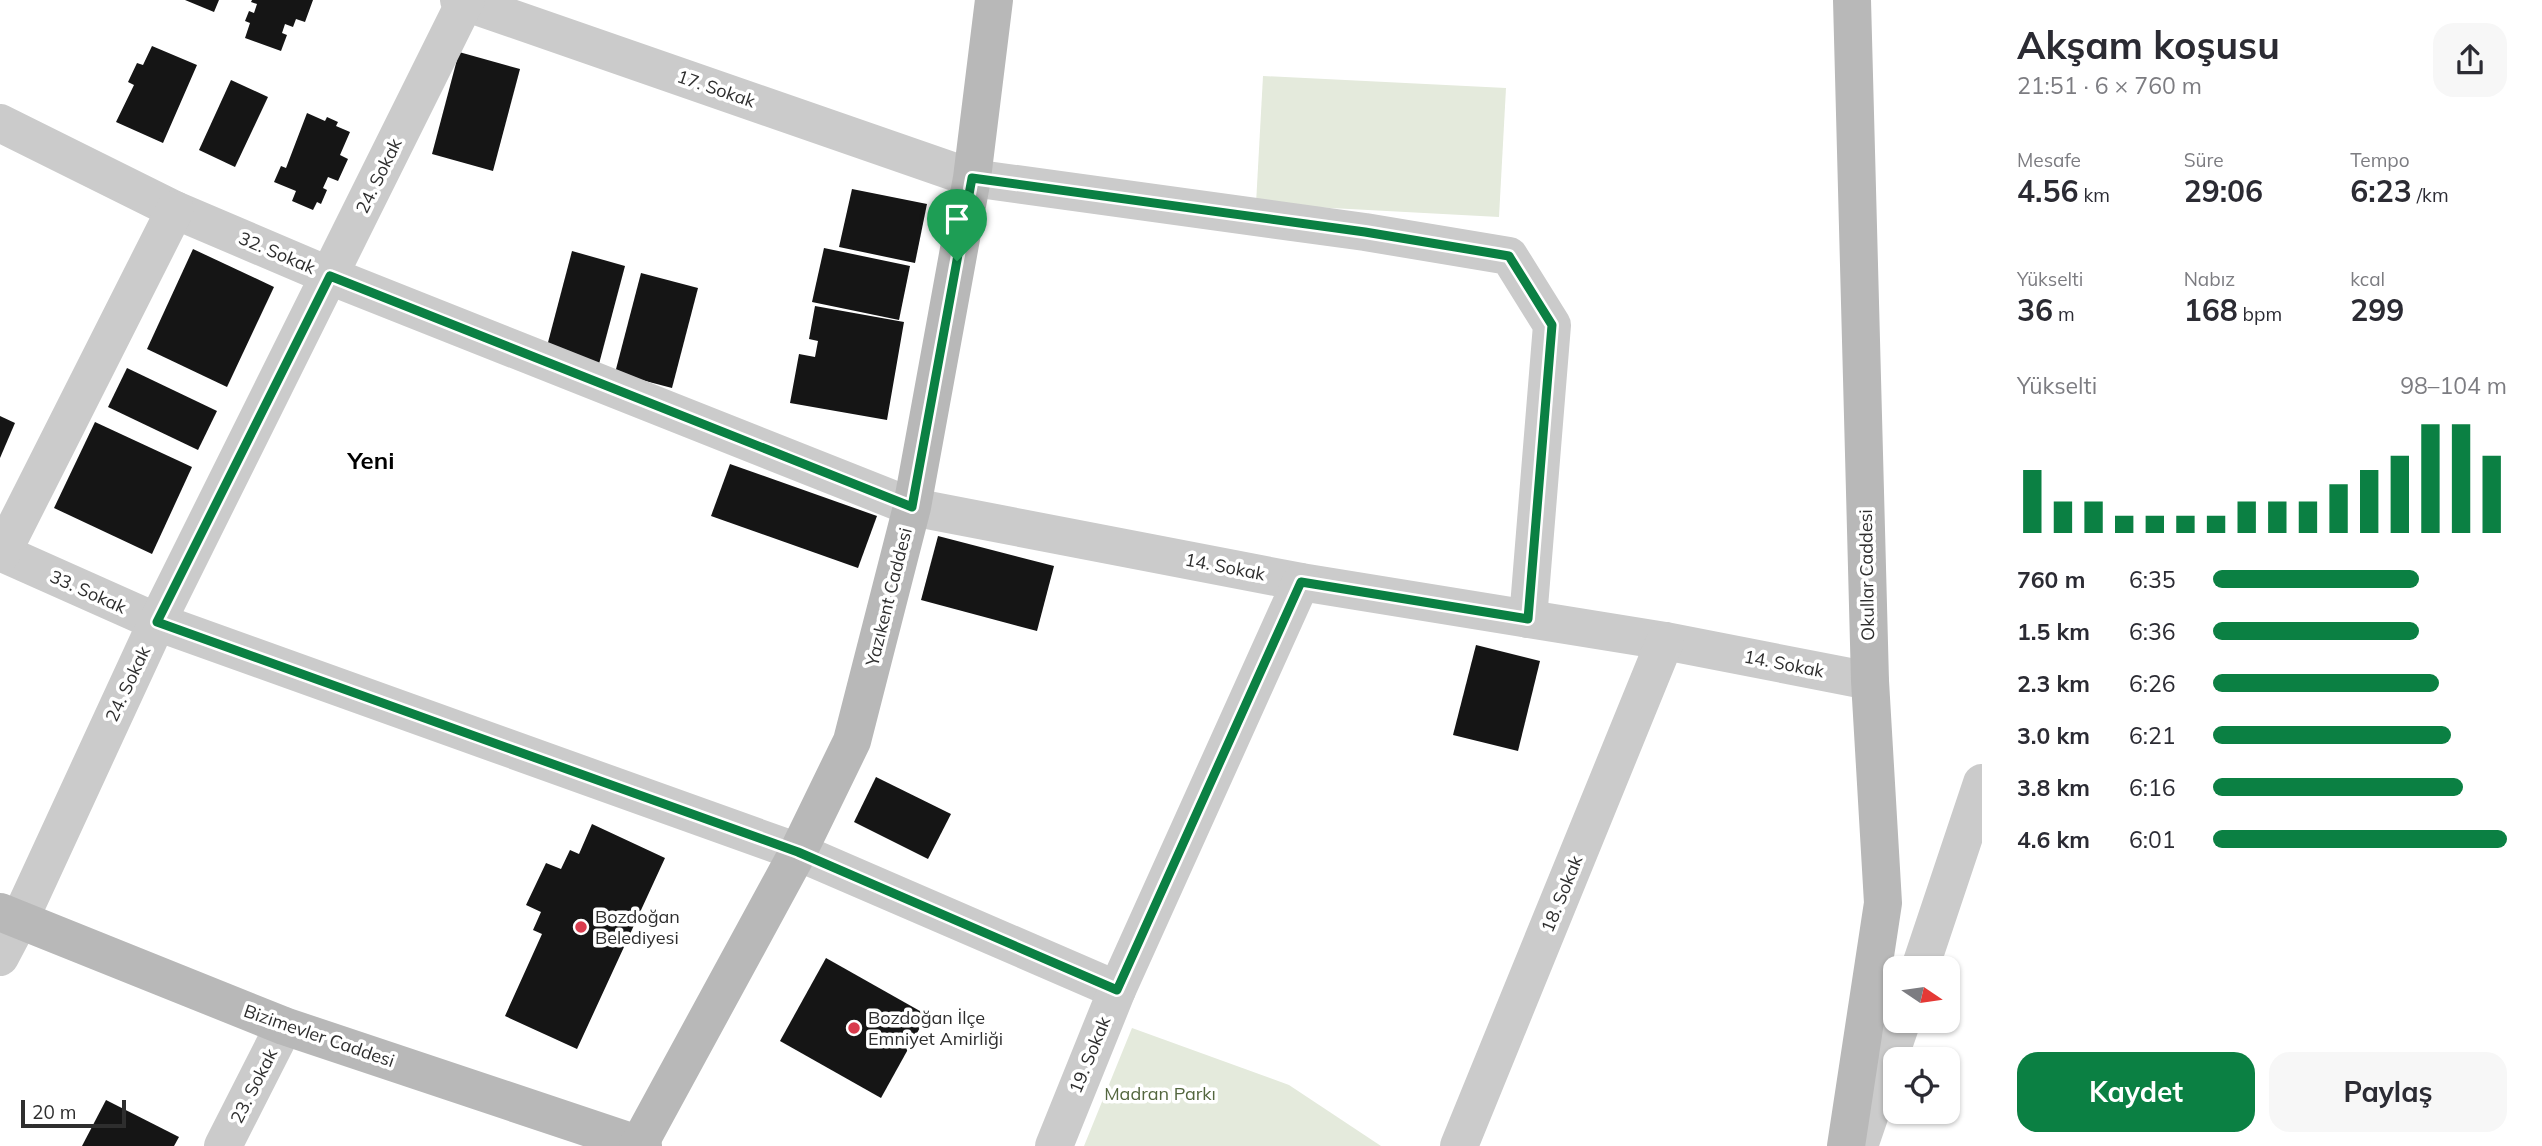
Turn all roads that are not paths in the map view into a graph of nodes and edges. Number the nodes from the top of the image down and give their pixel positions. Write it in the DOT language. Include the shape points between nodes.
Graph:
graph roads {
  1 [pos="994,0"];
  2 [pos="1852,0"];
  3 [pos="464,1"];
  4 [pos="0,123"];
  5 [pos="972,178"];
  6 [pos="175,210"];
  7 [pos="330,276"];
  8 [pos="912,507"];
  9 [pos="1,553"];
  10 [pos="1301,582"];
  11 [pos="1528,619"];
  12 [pos="157,622"];
  13 [pos="1665,641"];
  14 [pos="1870,681"];
  15 [pos="1982,783"];
  16 [pos="798,852"];
  17 [pos="10,916"];
  18 [pos="1924,956"];
  19 [pos="0,957"];
  20 [pos="1117,990"];
  21 [pos="284,1026"];
  22 [pos="1898,1033"];
  23 [pos="640,1145"];
  24 [pos="223,1146"];
  25 [pos="1054,1146"];
  26 [pos="1459,1146"];
  27 [pos="1846,1146"];
  28 [pos="1860,1146"];
  1 -- 5 [label="street, Yazıkent Caddesi"];
  2 -- 14 [label="street, Okullar Caddesi"];
  3 -- 5 [label="street, 17. Sokak"];
  3 -- 7 [label="street, 24. Sokak"];
  4 -- 6 [label="street, 32. Sokak"];
  5 -- 8 [label="street, Yazıkent Caddesi"];
  5 -- 11 [label="street, 17. Sokak" via="1509,256 1552,325"];
  6 -- 7 [label="street, 32. Sokak"];
  6 -- 9 [label="street"];
  7 -- 8 [label="street, 32. Sokak"];
  7 -- 12 [label="street, 24. Sokak"];
  8 -- 10 [label="street, 14. Sokak"];
  8 -- 16 [label="street, Yazıkent Caddesi" via="852,741"];
  9 -- 12 [label="street, 33. Sokak"];
  10 -- 11 [label="street, 14. Sokak"];
  10 -- 20 [label="street, 19. Sokak"];
  11 -- 13 [label="street, 14. Sokak"];
  12 -- 16 [label="street, 33. Sokak"];
  12 -- 17 [label="street, 24. Sokak"];
  13 -- 14 [label="street, 14. Sokak"];
  13 -- 26 [label="street, 18. Sokak"];
  14 -- 27 [label="street, Okullar Caddesi" via="1884,903"];
  15 -- 18 [label="street"];
  16 -- 20 [label="street, 33. Sokak"];
  16 -- 23 [label="street, Yazıkent Caddesi"];
  17 -- 19 [label="street, 24. Sokak"];
  17 -- 21 [label="street, Bizimevler Caddesi"];
  20 -- 25 [label="street, 19. Sokak"];
  21 -- 23 [label="street, Bizimevler Caddesi"];
  21 -- 24 [label="street, 23. Sokak"];
  22 -- 28 [label="street"];
}
